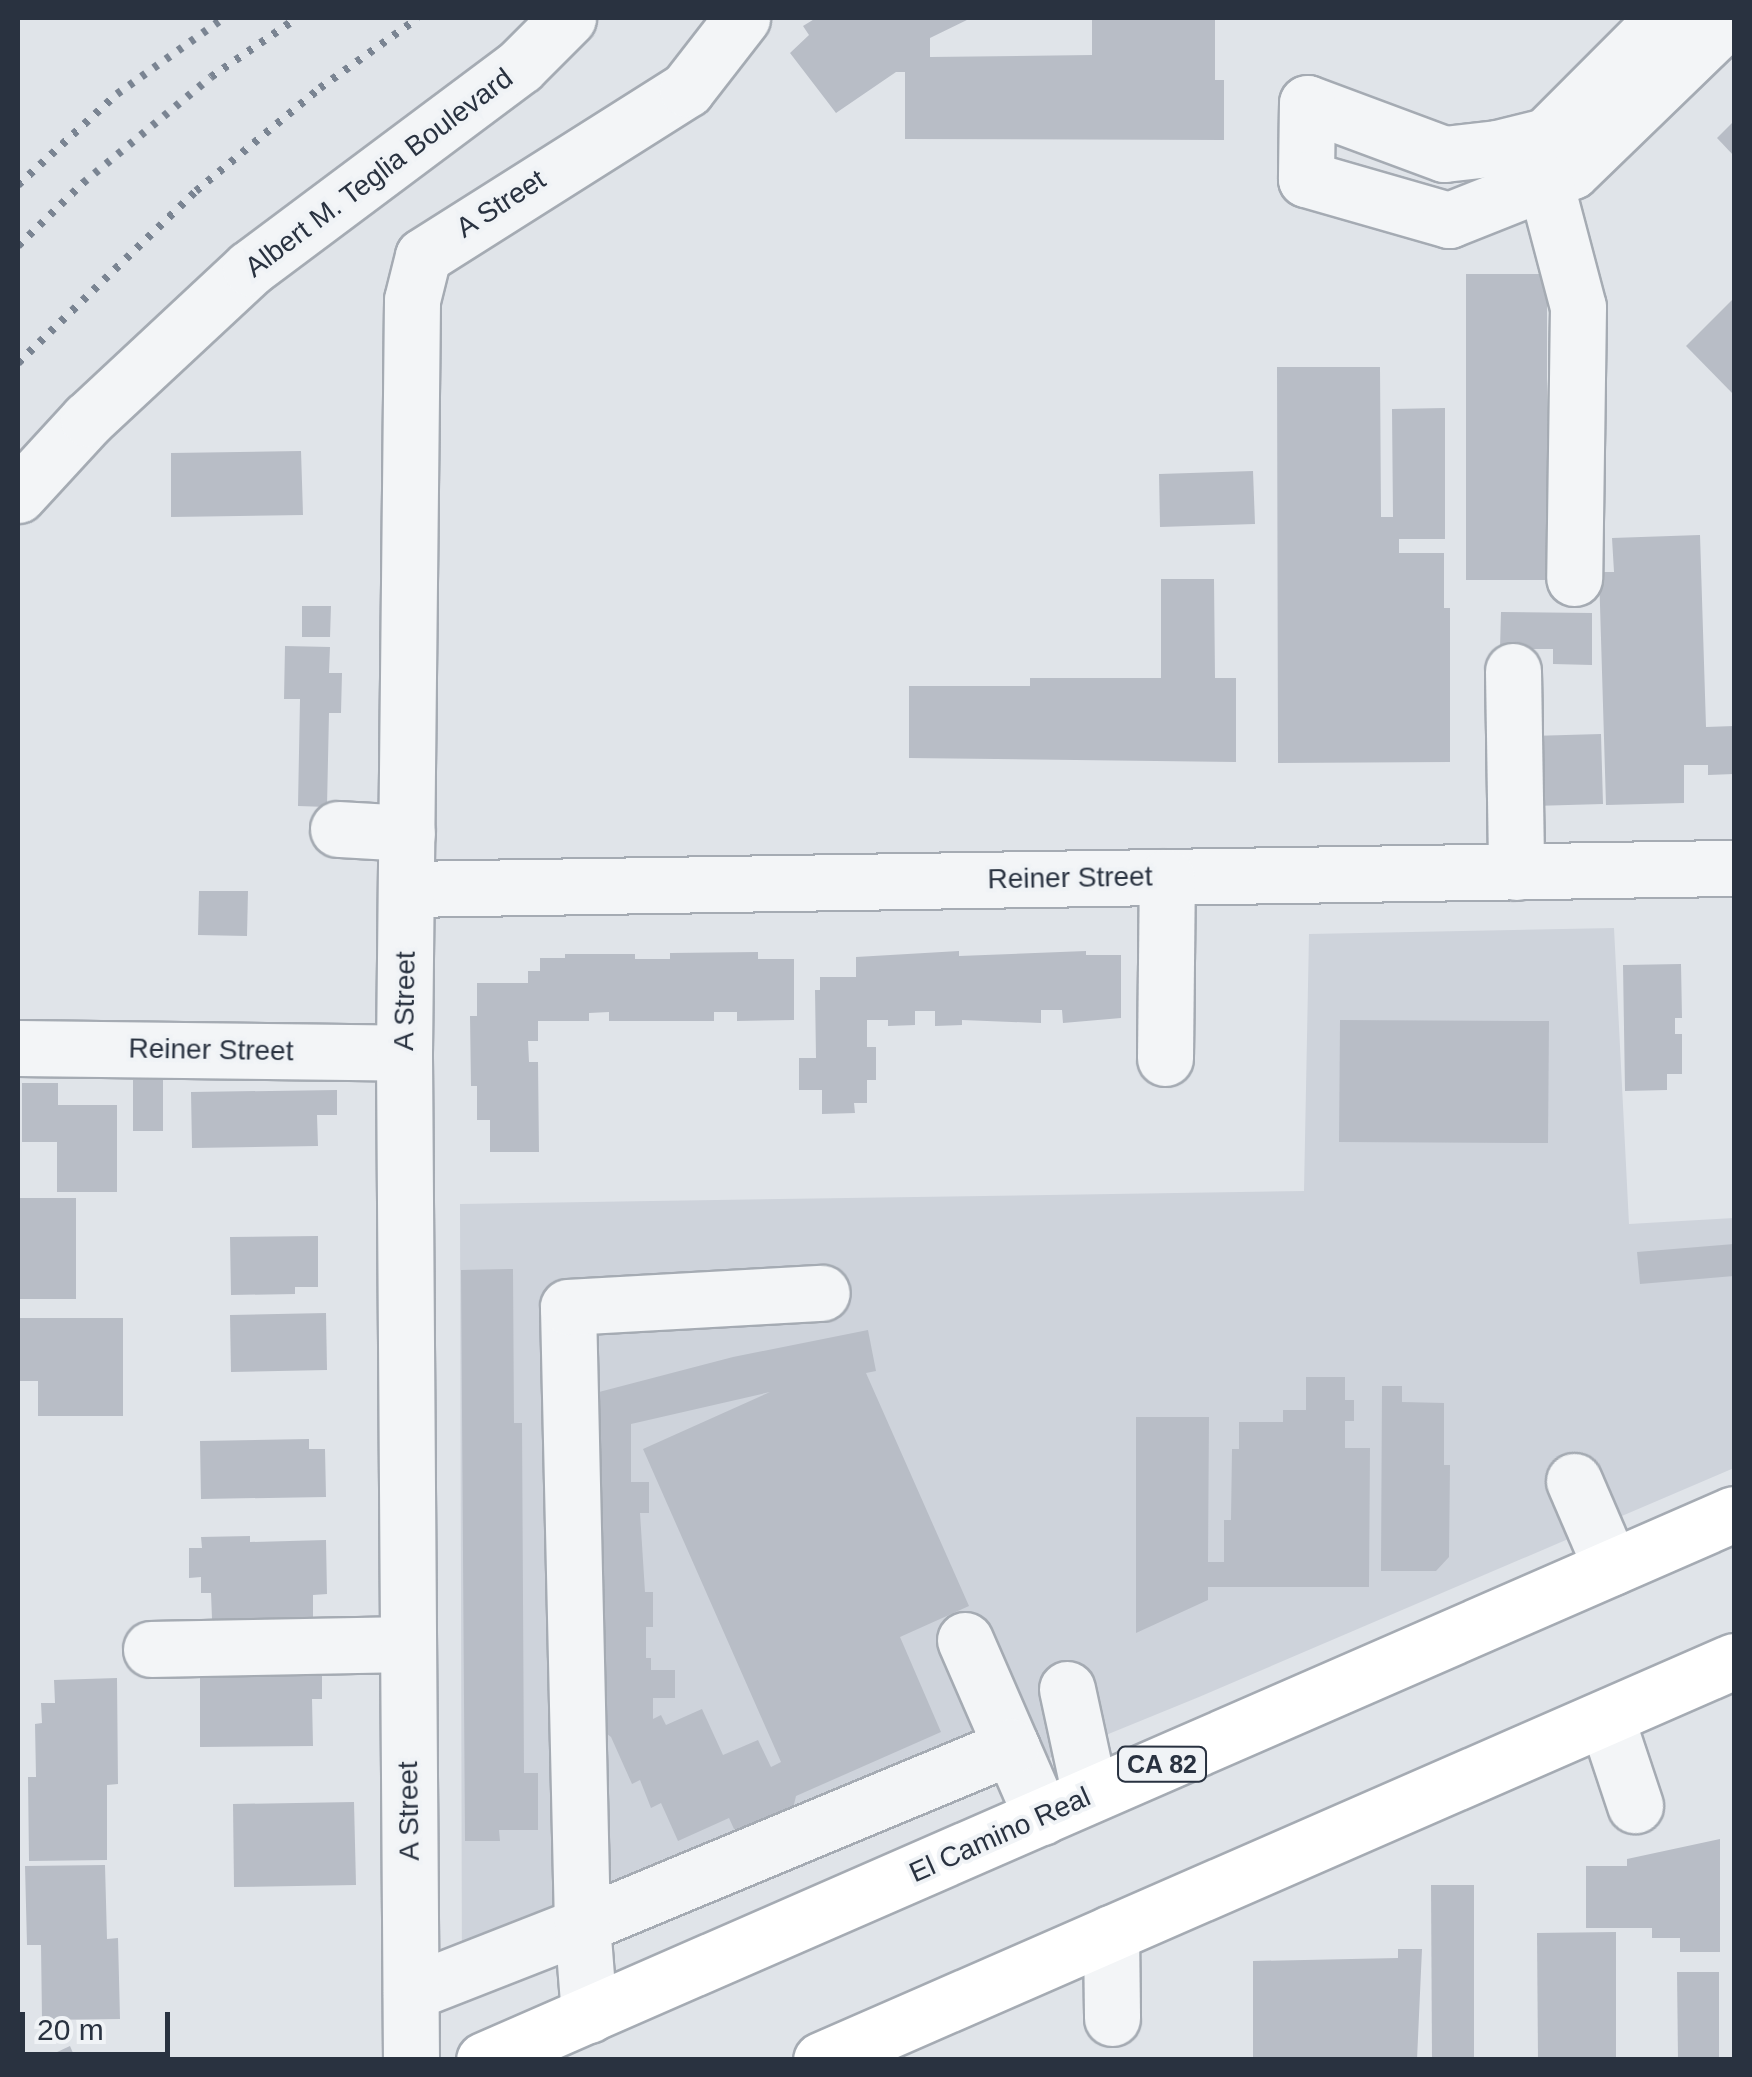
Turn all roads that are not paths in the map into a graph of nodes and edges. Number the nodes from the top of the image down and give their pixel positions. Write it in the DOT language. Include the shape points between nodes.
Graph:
graph roads {
  1 [pos="568,18"];
  2 [pos="742,18"];
  3 [pos="1664,18"];
  4 [pos="1730,18"];
  5 [pos="1545,182"];
  6 [pos="18,495"];
  7 [pos="1574,578"];
  8 [pos="1512,671"];
  9 [pos="338,830"];
  10 [pos="407,833"];
  11 [pos="1734,868"];
  12 [pos="1516,872"];
  13 [pos="1167,877"];
  14 [pos="406,889"];
  15 [pos="18,1048"];
  16 [pos="404,1052"];
  17 [pos="1164,1058"];
  18 [pos="822,1293"];
  19 [pos="1574,1481"];
  20 [pos="1734,1514"];
  21 [pos="1612,1567"];
  22 [pos="965,1640"];
  23 [pos="407,1644"];
  24 [pos="152,1649"];
  25 [pos="1734,1661"];
  26 [pos="1068,1689"];
  27 [pos="1606,1718"];
  28 [pos="1011,1746"];
  29 [pos="1635,1805"];
  30 [pos="1066,1806"];
  31 [pos="582,1925"];
  32 [pos="1112,1933"];
  33 [pos="410,1992"];
  34 [pos="589,2015"];
  35 [pos="1112,2018"];
  36 [pos="411,2060"];
  37 [pos="484,2060"];
  38 [pos="821,2060"];
  1 -- 6 [label="street, Albert M. Teglia Boulevard" via="520,66 250,268 88,419"];
  2 -- 10 [label="street, A Street" via="687,89 423,256 412,300"];
  3 -- 5 [label="street" via="1546,136 1530,140 1444,154 1308,103 1306,179 1449,220"];
  4 -- 5 [label="street" via="1572,172"];
  5 -- 7 [label="street" via="1578,308"];
  8 -- 12 [label="street"];
  9 -- 10 [label="street"];
  10 -- 14 [label="street, A Street"];
  11 -- 12 [label="street, Reiner Street"];
  12 -- 13 [label="street, Reiner Street"];
  13 -- 14 [label="street, Reiner Street"];
  13 -- 17 [label="street"];
  14 -- 16 [label="street, A Street"];
  15 -- 16 [label="street, Reiner Street"];
  16 -- 23 [label="street, A Street"];
  18 -- 31 [label="street" via="568,1307"];
  19 -- 21 [label="street"];
  20 -- 21 [label="main road, El Camino Real / CA 82"];
  21 -- 30 [label="main road, El Camino Real / CA 82"];
  22 -- 28 [label="street"];
  23 -- 24 [label="street"];
  23 -- 33 [label="street, A Street"];
  25 -- 27 [label="main road"];
  26 -- 30 [label="street"];
  27 -- 29 [label="street"];
  27 -- 32 [label="main road"];
  28 -- 30 [label="street"];
  28 -- 31 [label="street"];
  30 -- 34 [label="main road, El Camino Real / CA 82"];
  31 -- 33 [label="street"];
  31 -- 34 [label="street"];
  32 -- 35 [label="street"];
  32 -- 38 [label="main road"];
  33 -- 36 [label="street, A Street"];
  34 -- 37 [label="main road, El Camino Real / CA 82"];
}
